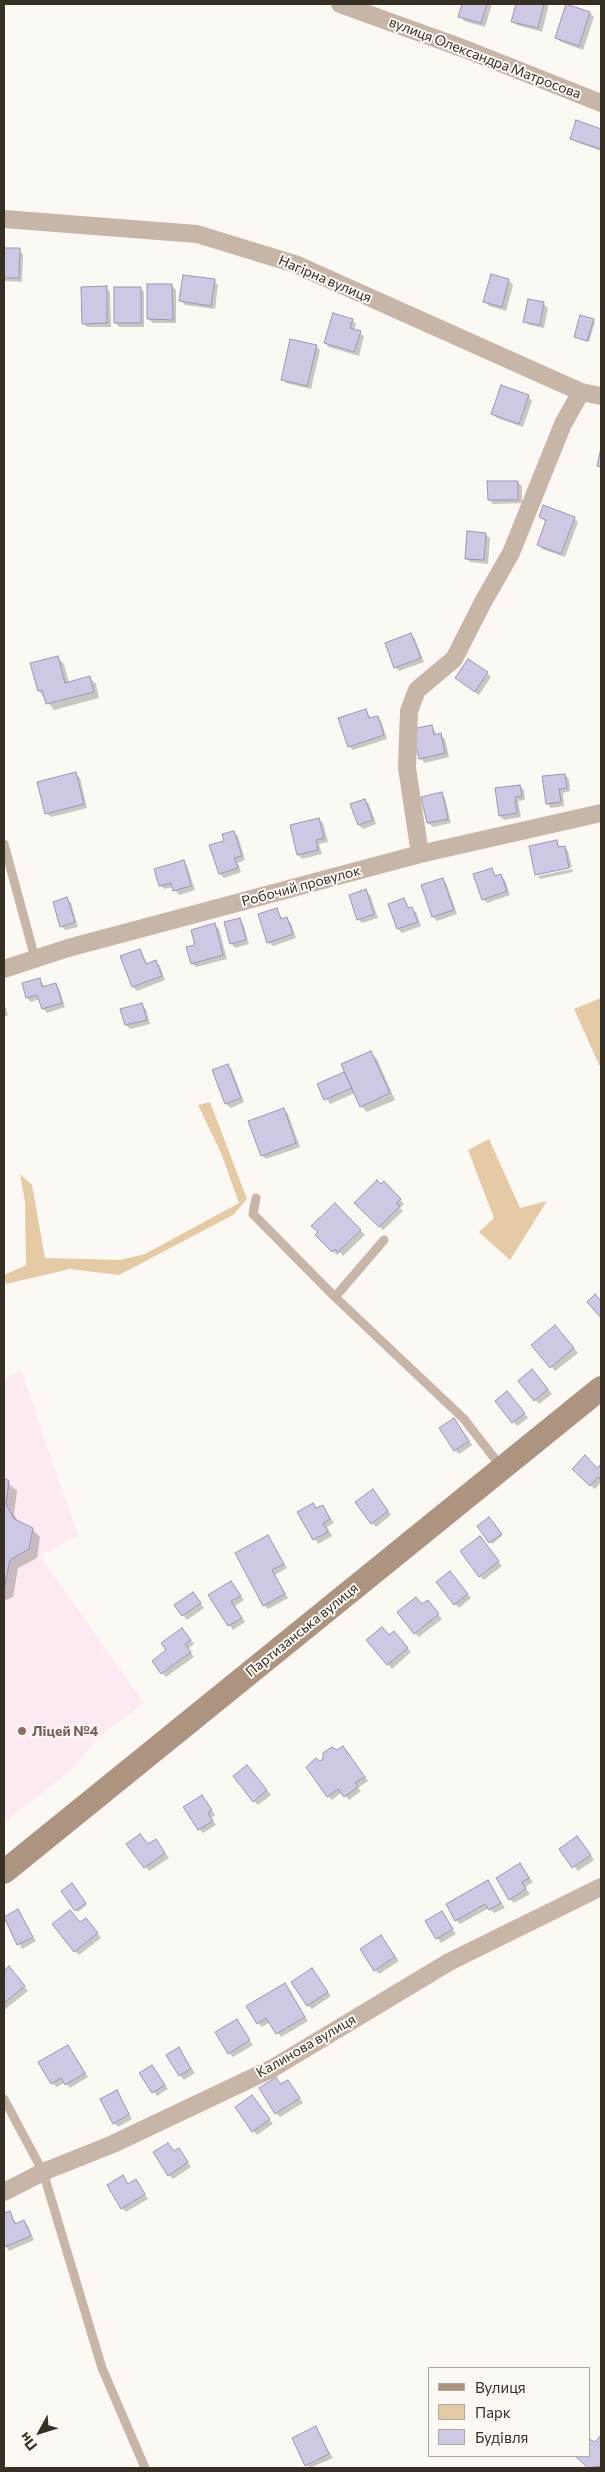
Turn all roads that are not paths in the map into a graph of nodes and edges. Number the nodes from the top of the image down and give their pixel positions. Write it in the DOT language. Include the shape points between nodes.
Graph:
graph roads {
  1 [pos="340,4"];
  2 [pos="601,103"];
  3 [pos="4,219"];
  4 [pos="581,392"];
  5 [pos="601,396"];
  6 [pos="601,812"];
  7 [pos="4,844"];
  8 [pos="420,854"];
  9 [pos="34,958"];
  10 [pos="4,968"];
  11 [pos="256,1198"];
  12 [pos="384,1240"];
  13 [pos="335,1297"];
  14 [pos="601,1388"];
  15 [pos="502,1468"];
  16 [pos="4,1872"];
  17 [pos="601,1887"];
  18 [pos="4,2099"];
  19 [pos="43,2172"];
  20 [pos="4,2192"];
  21 [pos="145,2468"];
  1 -- 2 [label="street, вулиця Олександра Матросова"];
  3 -- 4 [label="street, Нагірна вулиця" via="197,234 295,264"];
  4 -- 5 [label="street, Нагірна вулиця"];
  4 -- 8 [label="street" via="563,424 512,553 454,658 417,690 409,711 407,768"];
  6 -- 8 [label="street, Робочий провулок"];
  7 -- 9 [label="lane"];
  8 -- 9 [label="street, Робочий провулок"];
  9 -- 10 [label="street, Робочий провулок"];
  11 -- 13 [label="lane" via="253,1214"];
  12 -- 13 [label="lane"];
  13 -- 15 [label="lane" via="464,1419"];
  14 -- 15 [label="main road, Партизанська вулиця"];
  15 -- 16 [label="main road, Партизанська вулиця"];
  17 -- 19 [label="street, Калинова вулиця" via="450,1962 273,2068 114,2144"];
  18 -- 19 [label="lane"];
  19 -- 20 [label="street, Калинова вулиця"];
  19 -- 21 [label="lane" via="102,2368"];
}
